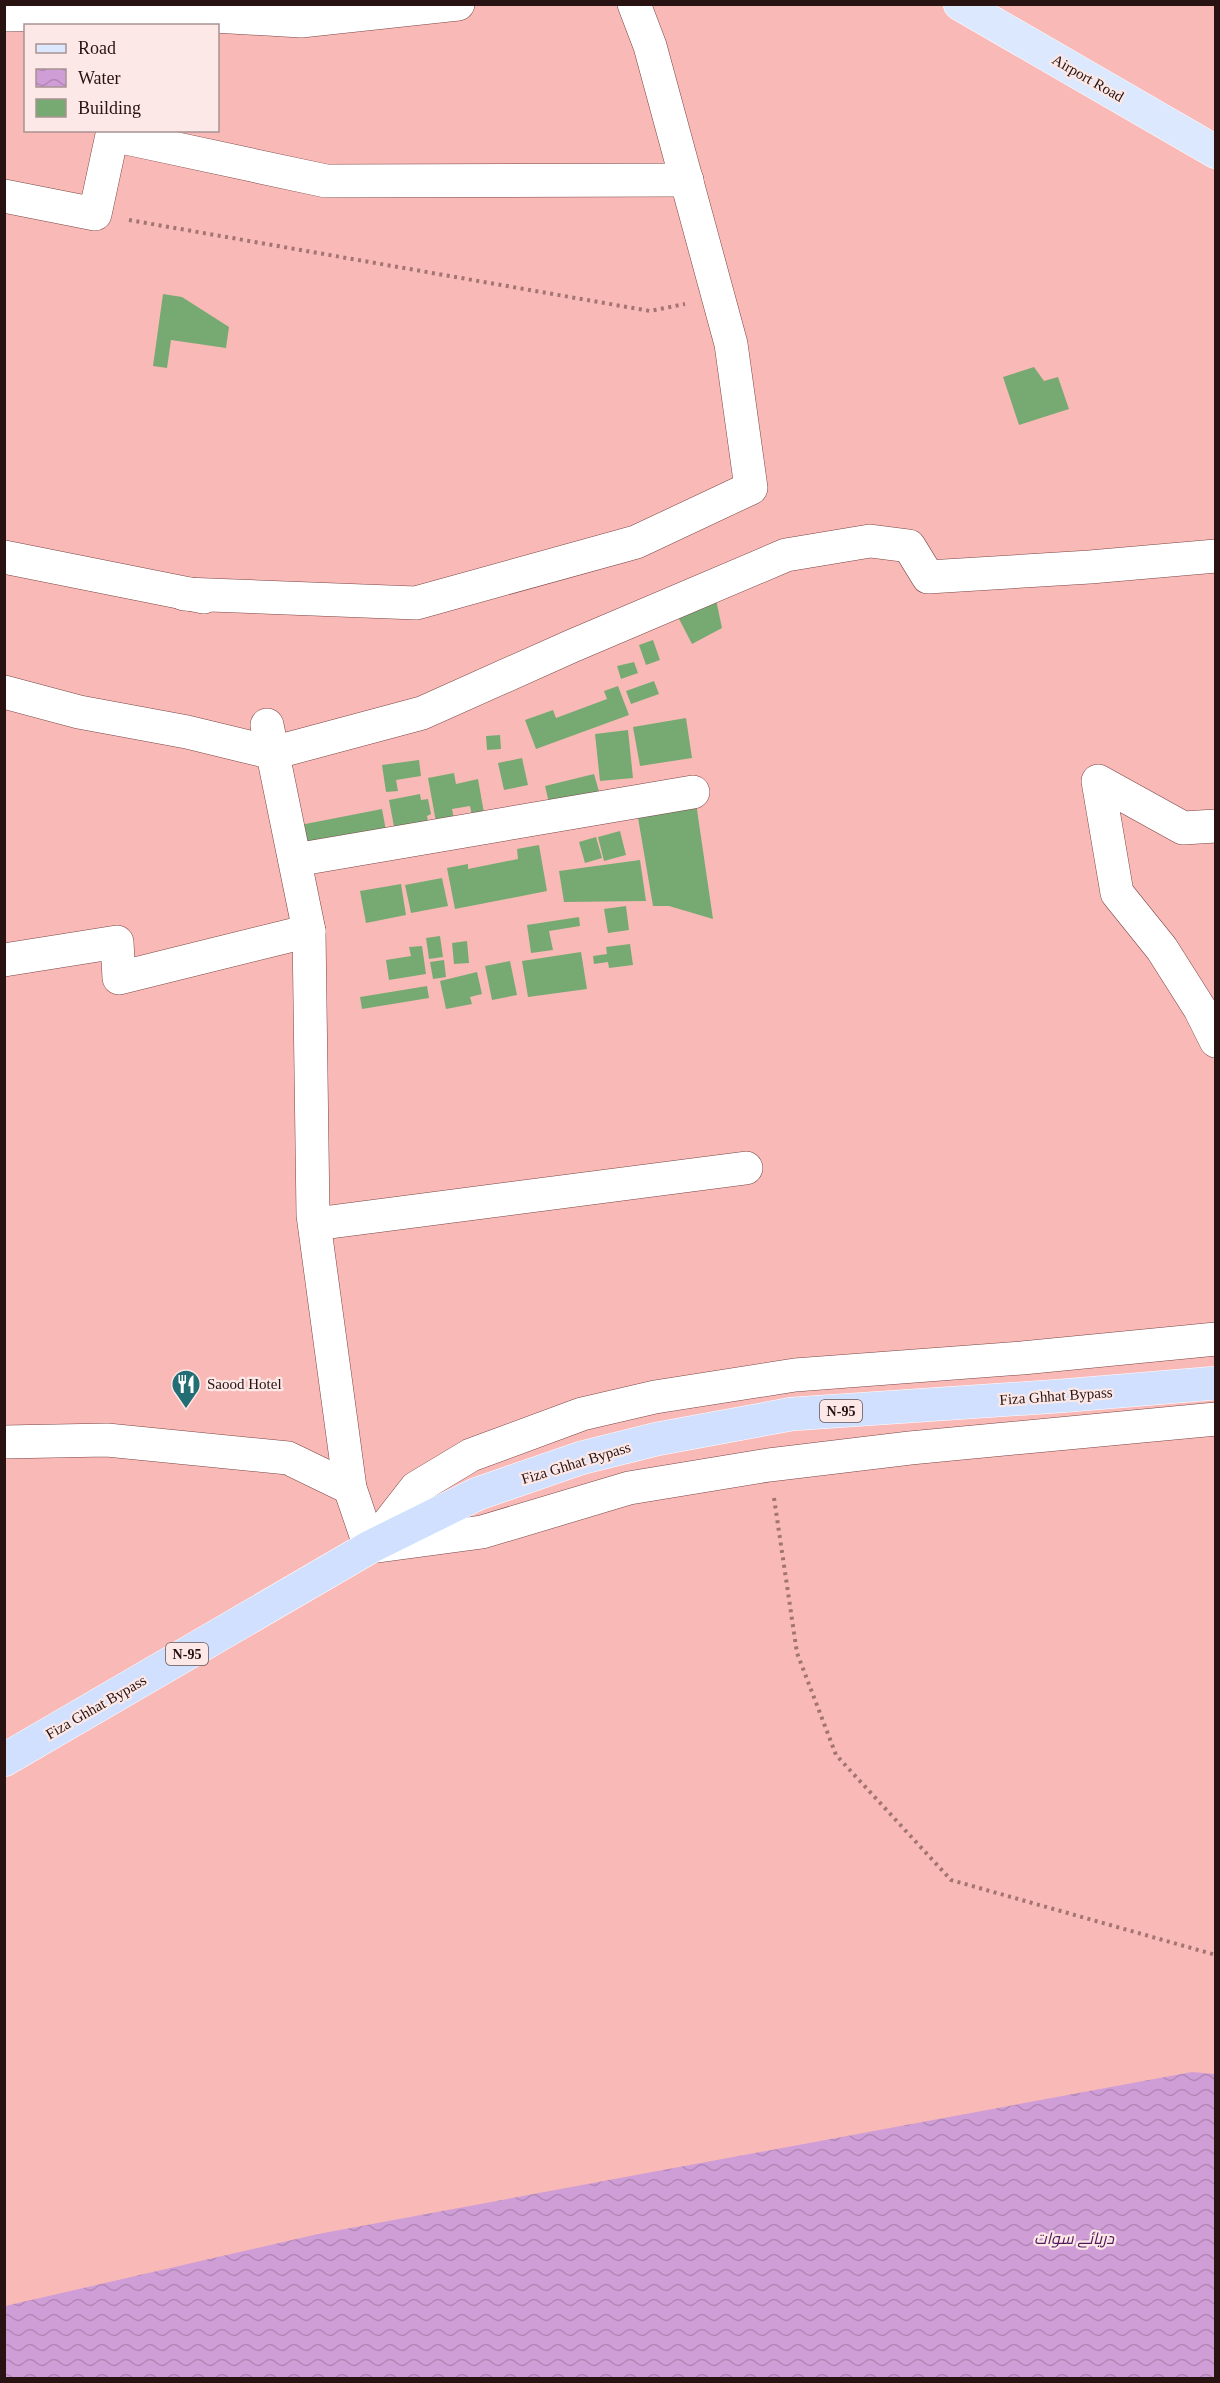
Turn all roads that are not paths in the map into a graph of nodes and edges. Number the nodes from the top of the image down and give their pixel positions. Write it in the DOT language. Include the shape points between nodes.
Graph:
graph roads {
  1 [pos="458,4"];
  2 [pos="634,4"];
  3 [pos="960,4"];
  4 [pos="4,15"];
  5 [pos="1215,152"];
  6 [pos="687,180"];
  7 [pos="4,196"];
  8 [pos="1215,556"];
  9 [pos="4,557"];
  10 [pos="4,692"];
  11 [pos="270,739"];
  12 [pos="693,792"];
  13 [pos="1215,826"];
  14 [pos="295,860"];
  15 [pos="309,931"];
  16 [pos="4,960"];
  17 [pos="1215,1041"];
  18 [pos="746,1167"];
  19 [pos="315,1224"];
  20 [pos="1215,1339"];
  21 [pos="1215,1383"];
  22 [pos="1215,1419"];
  23 [pos="4,1442"];
  24 [pos="350,1488"];
  25 [pos="370,1547"];
  26 [pos="4,1760"];
  1 -- 4 [label="street" via="301,21 161,13"];
  2 -- 6 [label="street" via="650,46"];
  3 -- 5 [label="main road, Airport Road"];
  6 -- 7 [label="street" via="326,181 112,135 95,214"];
  6 -- 9 [label="street" via="731,344 751,488 636,542 416,603 198,596"];
  8 -- 11 [label="street" via="928,577 909,546 870,541 786,555 422,713"];
  10 -- 11 [label="street" via="79,712 187,732"];
  11 -- 14 [label="street"];
  12 -- 14 [label="street"];
  13 -- 17 [label="street" via="1183,828 1098,781 1117,893 1162,949"];
  14 -- 15 [label="street"];
  15 -- 16 [label="street" via="119,978 117,942"];
  15 -- 19 [label="street"];
  18 -- 19 [label="street"];
  19 -- 24 [label="street"];
  20 -- 25 [label="street" via="795,1375 655,1396 582,1414 471,1455 416,1488"];
  21 -- 25 [label="highway, Fiza Ghhat Bypass / N-95" via="792,1414 668,1437 581,1458 477,1494"];
  22 -- 25 [label="street" via="770,1465 629,1488 482,1532"];
  23 -- 24 [label="street" via="107,1440 288,1458"];
  24 -- 25 [label="street"];
  25 -- 26 [label="highway, Fiza Ghhat Bypass / N-95"];
}
